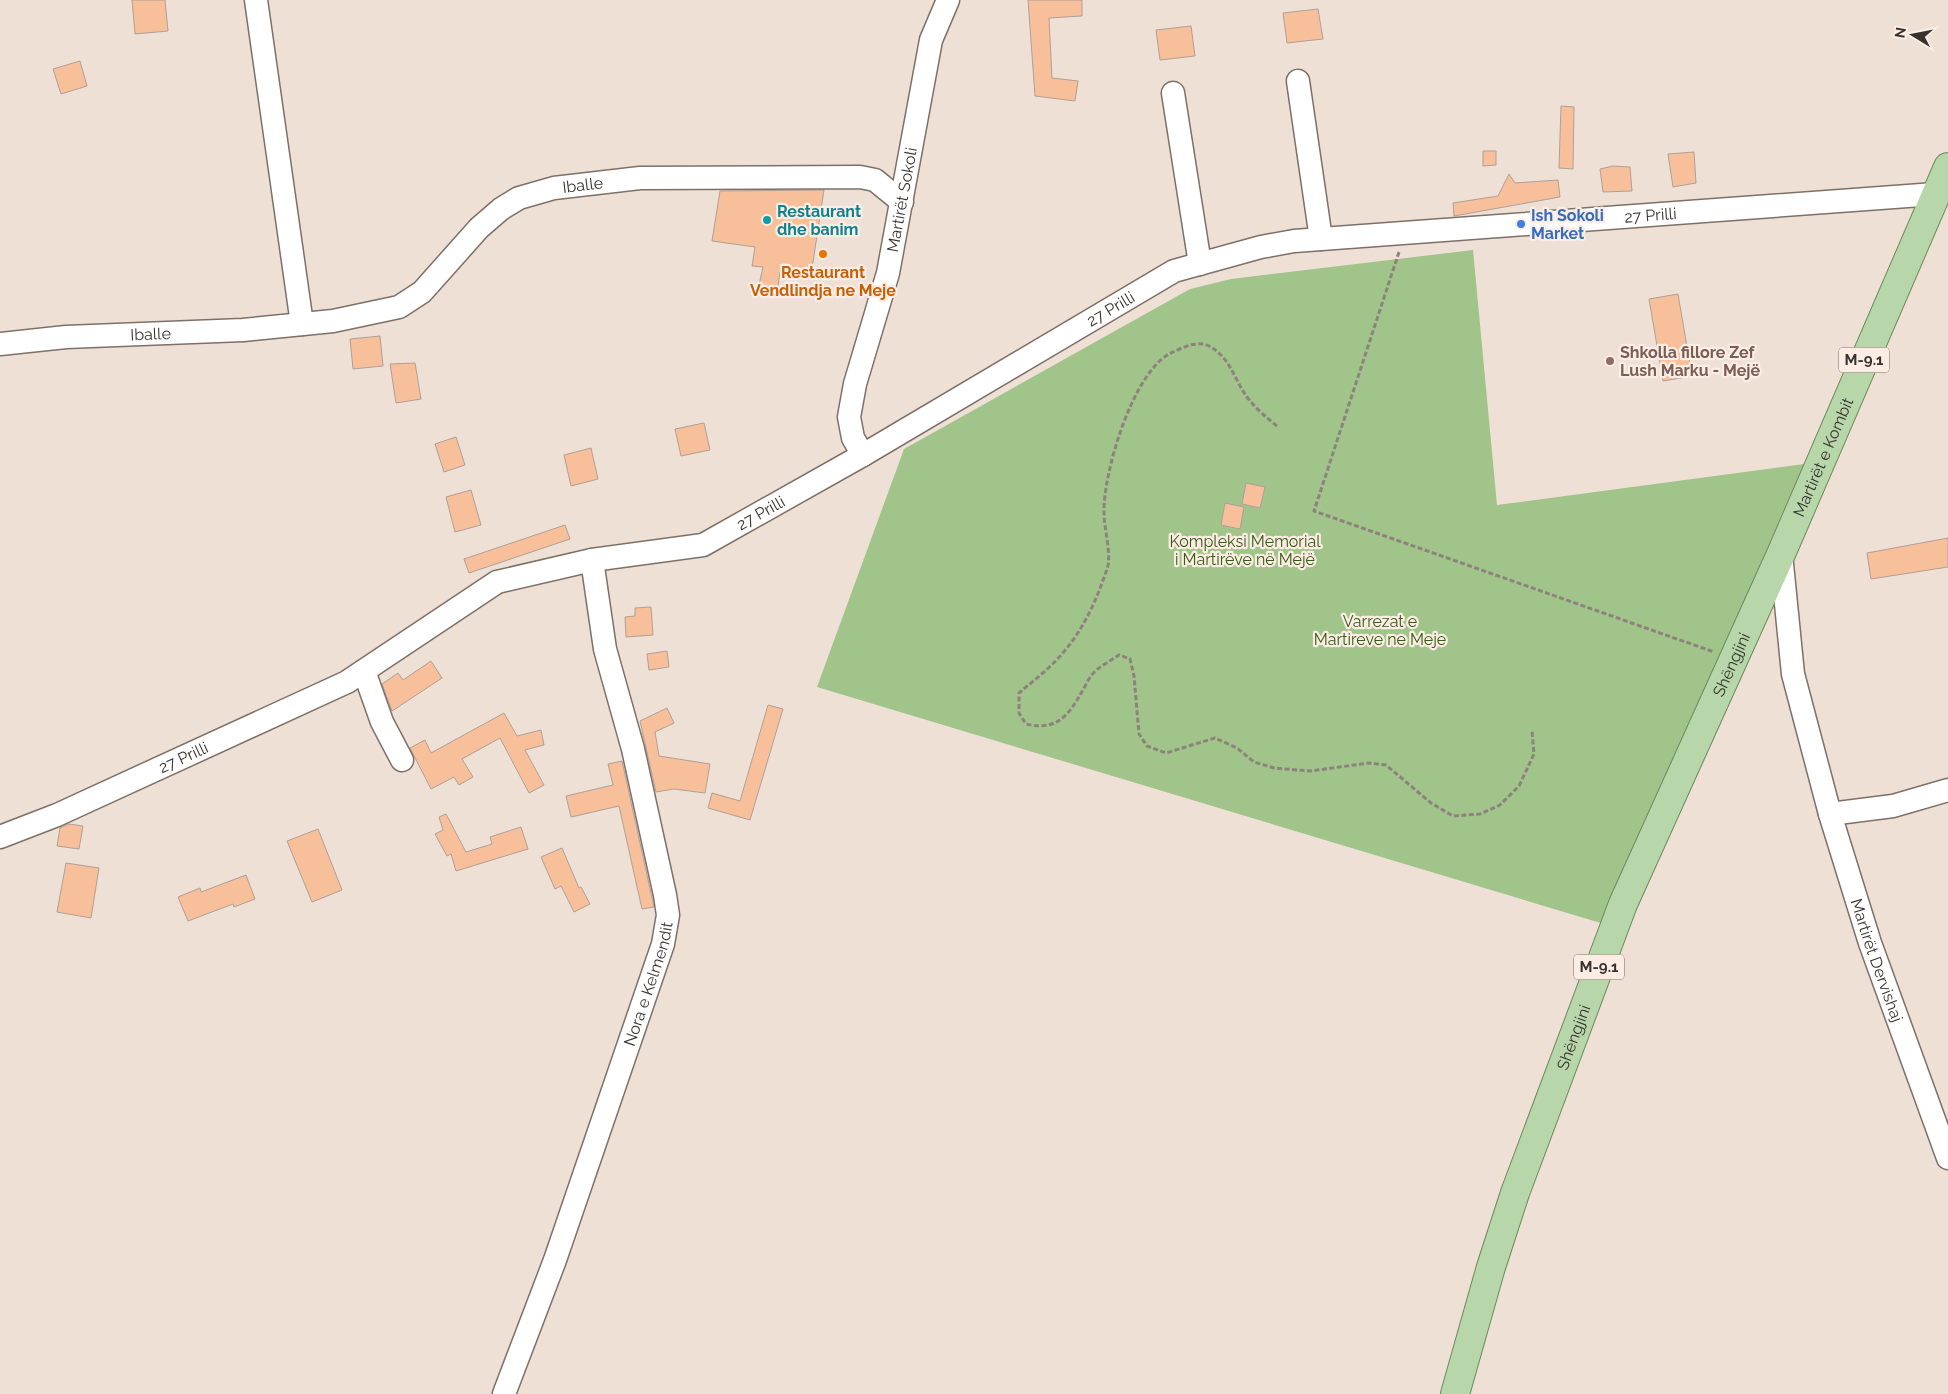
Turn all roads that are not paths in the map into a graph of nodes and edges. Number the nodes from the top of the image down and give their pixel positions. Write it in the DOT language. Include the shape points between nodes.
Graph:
graph roads {
  1 [pos="256,0"];
  2 [pos="948,0"];
  3 [pos="1298,81"];
  4 [pos="1174,93"];
  5 [pos="1948,167"];
  6 [pos="1936,194"];
  7 [pos="902,202"];
  8 [pos="1321,239"];
  9 [pos="1200,264"];
  10 [pos="302,324"];
  11 [pos="0,344"];
  12 [pos="863,455"];
  13 [pos="1781,554"];
  14 [pos="592,560"];
  15 [pos="364,671"];
  16 [pos="402,760"];
  17 [pos="1948,790"];
  18 [pos="1830,814"];
  19 [pos="0,837"];
  20 [pos="1938,1108"];
  21 [pos="1948,1158"];
  22 [pos="504,1394"];
  23 [pos="1455,1394"];
  1 -- 10 [label="street"];
  2 -- 7 [label="street, Martirët Sokoli" via="931,40"];
  3 -- 8 [label="street"];
  4 -- 9 [label="street"];
  5 -- 6 [label="main road, Martirët e Kombit / M-9.1"];
  6 -- 8 [label="street, 27 Prilli"];
  6 -- 13 [label="main road, Martirët e Kombit / M-9.1"];
  7 -- 10 [label="street, Iballe" via="875,180 860,177 640,178 554,188 519,198 494,216 410,302 376,313"];
  7 -- 12 [label="street, Martirët Sokoli" via="888,273 855,384 849,417 852,438"];
  8 -- 9 [label="street, 27 Prilli" via="1261,247"];
  9 -- 12 [label="street, 27 Prilli" via="1174,271"];
  10 -- 11 [label="street, Iballe" via="243,330 66,337"];
  12 -- 14 [label="street, 27 Prilli" via="702,545"];
  13 -- 18 [label="street, Martirët Dervishaj" via="1793,674"];
  13 -- 23 [label="main road, Shëngjini / M-9.1" via="1605,951 1512,1202"];
  14 -- 15 [label="street, 27 Prilli" via="498,582"];
  14 -- 22 [label="street, Nora e Kelmendit" via="605,649 632,749 665,895 667,926 664,944 555,1260"];
  15 -- 16 [label="street" via="382,722"];
  15 -- 19 [label="street, 27 Prilli" via="347,682 75,807"];
  17 -- 18 [label="street" via="1893,806"];
  18 -- 20 [label="street, Martirët Dervishaj" via="1870,943"];
  20 -- 21 [label="street, Martirët Dervishaj"];
}
